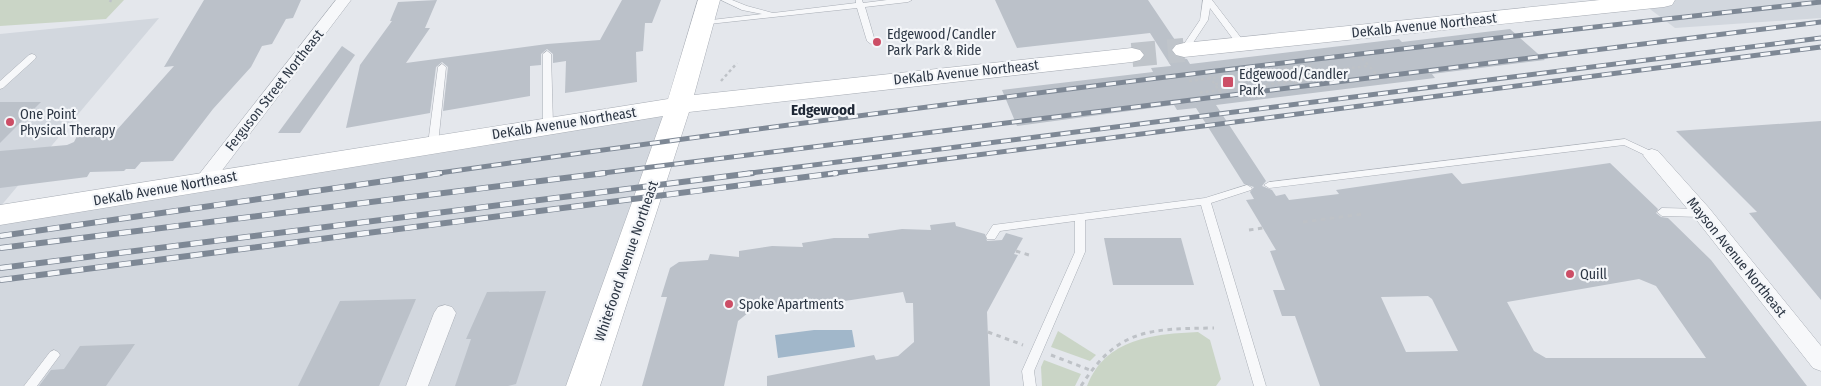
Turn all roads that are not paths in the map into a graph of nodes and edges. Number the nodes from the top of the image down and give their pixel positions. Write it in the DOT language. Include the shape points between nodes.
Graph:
graph roads {
  1 [pos="344,0"];
  2 [pos="709,0"];
  3 [pos="725,0"];
  4 [pos="908,0"];
  5 [pos="1207,0"];
  6 [pos="1664,0"];
  7 [pos="860,3"];
  8 [pos="777,15"];
  9 [pos="702,23"];
  10 [pos="871,41"];
  11 [pos="1242,45"];
  12 [pos="1184,50"];
  13 [pos="547,54"];
  14 [pos="1132,55"];
  15 [pos="32,57"];
  16 [pos="442,67"];
  17 [pos="0,86"];
  18 [pos="679,105"];
  19 [pos="548,125"];
  20 [pos="433,144"];
  21 [pos="1652,155"];
  22 [pos="204,181"];
  23 [pos="1269,185"];
  24 [pos="1247,188"];
  25 [pos="1205,201"];
  26 [pos="1662,212"];
  27 [pos="1702,213"];
  28 [pos="0,215"];
  29 [pos="1080,217"];
  30 [pos="991,236"];
  31 [pos="445,314"];
  32 [pos="54,355"];
  33 [pos="1821,362"];
  34 [pos="30,386"];
  35 [pos="417,386"];
  36 [pos="583,386"];
  37 [pos="1030,386"];
  38 [pos="1260,386"];
  1 -- 22 [label="street, Ferguson Street Northeast"];
  2 -- 9 [label="main road, Whitefoord Avenue Northeast"];
  3 -- 8 [label="lane"];
  4 -- 7 [label="lane"];
  5 -- 11 [label="lane"];
  5 -- 12 [label="lane" via="1204,20"];
  6 -- 11 [label="main road, DeKalb Avenue Northeast"];
  7 -- 8 [label="lane"];
  7 -- 10 [label="lane"];
  8 -- 9 [label="lane"];
  9 -- 18 [label="main road, Whitefoord Avenue Northeast"];
  11 -- 12 [label="main road, DeKalb Avenue Northeast"];
  13 -- 19 [label="lane"];
  14 -- 18 [label="main road, DeKalb Avenue Northeast"];
  15 -- 17 [label="lane"];
  16 -- 20 [label="lane"];
  18 -- 19 [label="main road, DeKalb Avenue Northeast"];
  18 -- 36 [label="main road, Whitefoord Avenue Northeast"];
  19 -- 20 [label="main road, DeKalb Avenue Northeast"];
  20 -- 22 [label="main road, DeKalb Avenue Northeast"];
  21 -- 23 [label="lane" via="1625,142"];
  21 -- 27 [label="street, Mayson Avenue Northeast"];
  22 -- 28 [label="main road, DeKalb Avenue Northeast"];
  24 -- 25 [label="lane"];
  25 -- 29 [label="lane"];
  25 -- 38 [label="lane"];
  26 -- 27 [label="lane"];
  27 -- 33 [label="street, Mayson Avenue Northeast"];
  29 -- 30 [label="lane" via="997,228"];
  29 -- 37 [label="lane" via="1080,252 1028,371"];
  31 -- 35 [label="street"];
  32 -- 34 [label="lane"];
}
